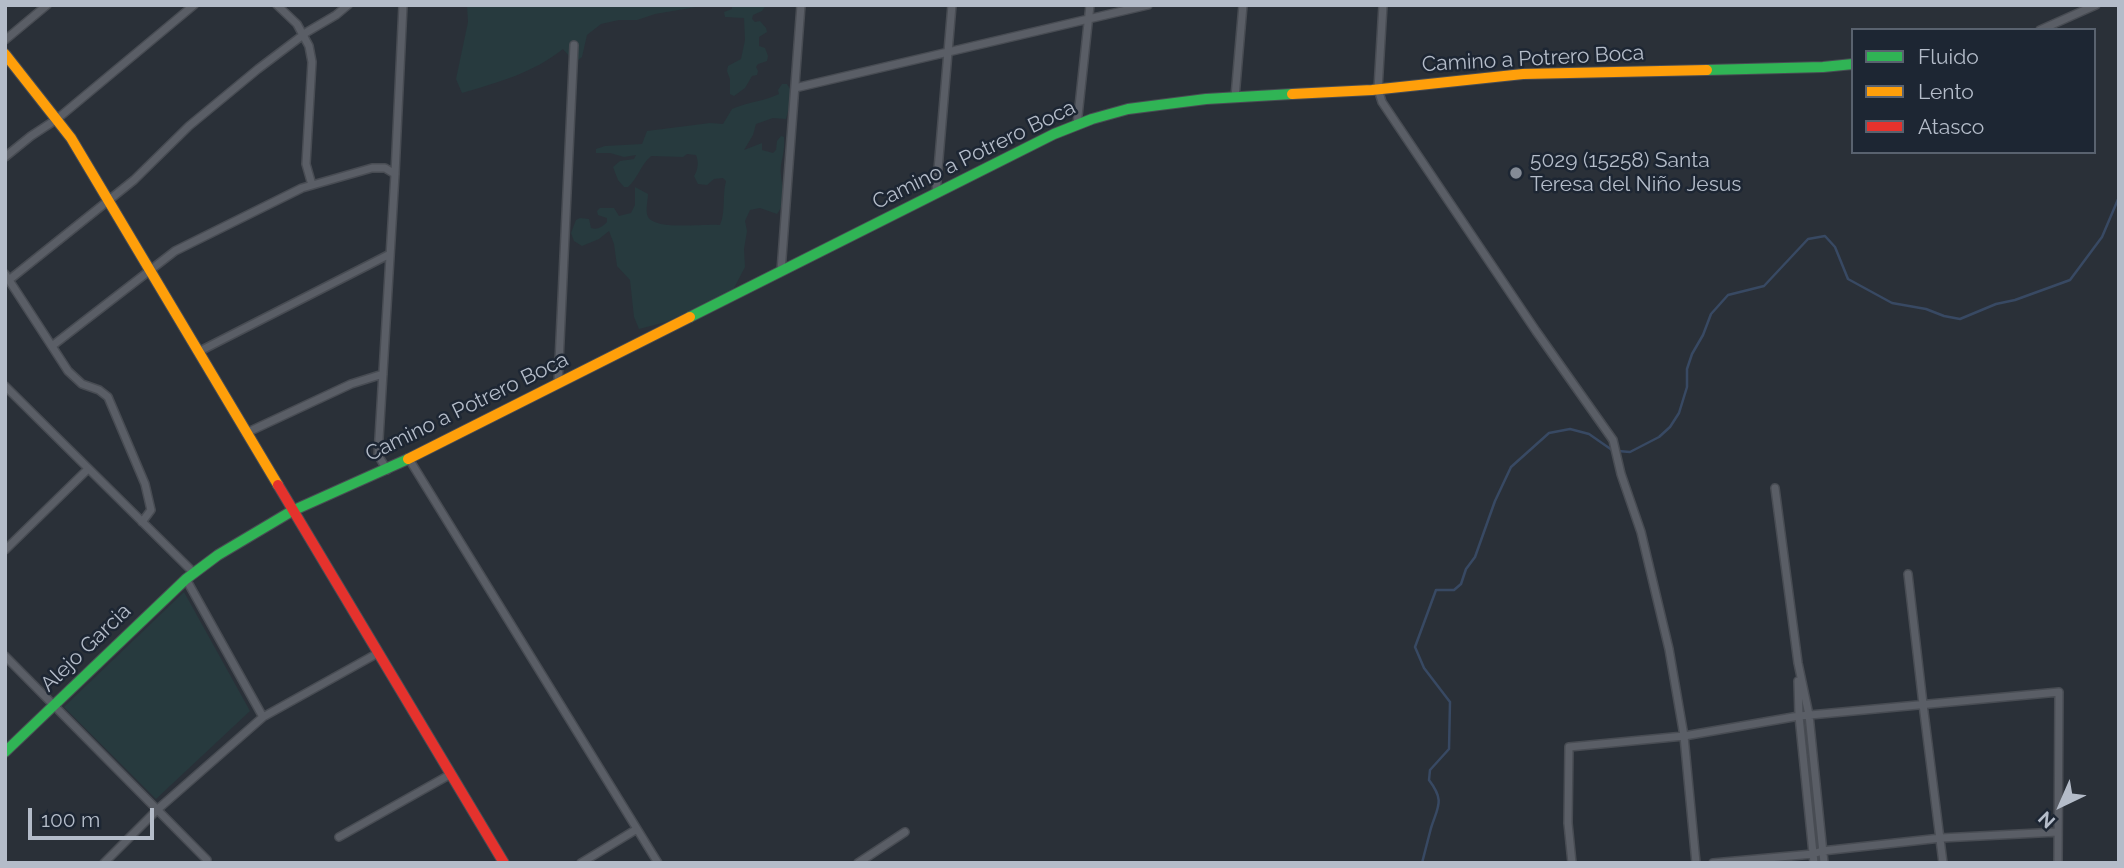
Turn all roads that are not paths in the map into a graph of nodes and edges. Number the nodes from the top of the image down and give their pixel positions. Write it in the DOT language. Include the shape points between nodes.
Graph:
graph roads {
  1 [pos="47,5"];
  2 [pos="194,5"];
  3 [pos="276,5"];
  4 [pos="348,5"];
  5 [pos="402,5"];
  6 [pos="801,5"];
  7 [pos="952,5"];
  8 [pos="1090,5"];
  9 [pos="1149,5"];
  10 [pos="1242,5"];
  11 [pos="1383,5"];
  12 [pos="2096,5"];
  13 [pos="1089,18"];
  14 [pos="2044,28"];
  15 [pos="302,35"];
  16 [pos="5,40"];
  17 [pos="574,45"];
  18 [pos="948,51"];
  19 [pos="5,54"];
  20 [pos="1851,64"];
  21 [pos="794,88"];
  22 [pos="1378,89"];
  23 [pos="1236,97"];
  24 [pos="57,120"];
  25 [pos="1077,125"];
  26 [pos="5,157"];
  27 [pos="395,174"];
  28 [pos="312,185"];
  29 [pos="936,193"];
  30 [pos="108,201"];
  31 [pos="390,254"];
  32 [pos="149,270"];
  33 [pos="781,271"];
  34 [pos="7,277"];
  35 [pos="52,346"];
  36 [pos="198,352"];
  37 [pos="383,374"];
  38 [pos="558,383"];
  39 [pos="5,386"];
  40 [pos="246,433"];
  41 [pos="409,458"];
  42 [pos="88,468"];
  43 [pos="387,470"];
  44 [pos="1774,488"];
  45 [pos="292,511"];
  46 [pos="142,522"];
  47 [pos="5,550"];
  48 [pos="1908,574"];
  49 [pos="190,575"];
  50 [pos="378,653"];
  51 [pos="5,656"];
  52 [pos="1798,663"];
  53 [pos="1923,704"];
  54 [pos="54,705"];
  55 [pos="1809,715"];
  56 [pos="1799,716"];
  57 [pos="263,717"];
  58 [pos="1684,736"];
  59 [pos="5,752"];
  60 [pos="451,774"];
  61 [pos="158,809"];
  62 [pos="637,829"];
  63 [pos="905,832"];
  64 [pos="2059,832"];
  65 [pos="340,837"];
  66 [pos="1941,838"];
  67 [pos="1822,850"];
  68 [pos="1813,853"];
  69 [pos="207,860"];
  70 [pos="104,863"];
  71 [pos="504,863"];
  72 [pos="581,863"];
  73 [pos="658,863"];
  74 [pos="858,863"];
  75 [pos="1572,863"];
  76 [pos="1696,863"];
  77 [pos="1713,863"];
  78 [pos="1814,863"];
  79 [pos="1824,863"];
  80 [pos="1943,863"];
  81 [pos="2058,863"];
  1 -- 16 [label="street"];
  2 -- 24 [label="street"];
  3 -- 15 [label="street"];
  4 -- 15 [label="street"];
  5 -- 27 [label="street"];
  6 -- 21 [label="street"];
  7 -- 18 [label="street"];
  8 -- 13 [label="street"];
  9 -- 13 [label="street"];
  10 -- 23 [label="street"];
  11 -- 22 [label="street"];
  12 -- 14 [label="street"];
  13 -- 18 [label="street"];
  13 -- 25 [label="street"];
  15 -- 28 [label="street" via="312,62 306,164"];
  15 -- 30 [label="street" via="189,126"];
  17 -- 38 [label="street"];
  18 -- 21 [label="street"];
  18 -- 29 [label="street"];
  19 -- 24 [label="street"];
  20 -- 22 [label="street, Camino a Potrero Boca" via="1523,74"];
  21 -- 33 [label="street"];
  22 -- 23 [label="street, Camino a Potrero Boca"];
  22 -- 58 [label="street" via="1382,102 1607,430 1641,532"];
  23 -- 25 [label="street, Camino a Potrero Boca" via="1128,109"];
  24 -- 26 [label="street"];
  24 -- 30 [label="street"];
  25 -- 29 [label="street, Camino a Potrero Boca"];
  27 -- 28 [label="street" via="372,168"];
  27 -- 31 [label="street"];
  28 -- 32 [label="street" via="175,251"];
  29 -- 33 [label="street, Camino a Potrero Boca"];
  30 -- 32 [label="street"];
  30 -- 34 [label="street"];
  31 -- 36 [label="street"];
  31 -- 37 [label="street"];
  32 -- 35 [label="street"];
  32 -- 36 [label="street"];
  33 -- 38 [label="street, Camino a Potrero Boca"];
  34 -- 35 [label="street"];
  35 -- 46 [label="street" via="76,379 108,397 145,484 151,510"];
  36 -- 40 [label="street"];
  37 -- 40 [label="street"];
  37 -- 43 [label="street" via="378,455"];
  38 -- 41 [label="street, Camino a Potrero Boca"];
  39 -- 42 [label="street"];
  40 -- 45 [label="street"];
  41 -- 43 [label="street, Camino a Potrero Boca"];
  41 -- 62 [label="street"];
  42 -- 46 [label="street"];
  42 -- 47 [label="street"];
  43 -- 45 [label="street, Camino a Potrero Boca"];
  44 -- 52 [label="street"];
  45 -- 49 [label="street, Camino a Potrero Boca"];
  45 -- 50 [label="street"];
  46 -- 49 [label="street"];
  48 -- 53 [label="street"];
  49 -- 54 [label="street, Alejo Garcia"];
  49 -- 57 [label="street"];
  50 -- 57 [label="street"];
  50 -- 60 [label="street"];
  51 -- 54 [label="street"];
  52 -- 55 [label="street"];
  52 -- 56 [label="street"];
  53 -- 55 [label="street"];
  53 -- 64 [label="street" via="2059,692"];
  53 -- 66 [label="street"];
  54 -- 59 [label="street, Alejo Garcia"];
  54 -- 61 [label="street"];
  55 -- 56 [label="street"];
  55 -- 67 [label="street"];
  56 -- 58 [label="street"];
  56 -- 68 [label="street"];
  57 -- 61 [label="street"];
  58 -- 75 [label="street" via="1569,747"];
  58 -- 76 [label="street"];
  60 -- 65 [label="street"];
  60 -- 71 [label="street"];
  61 -- 69 [label="street"];
  61 -- 70 [label="street"];
  62 -- 72 [label="street"];
  62 -- 73 [label="street"];
  63 -- 74 [label="street"];
  64 -- 66 [label="street"];
  64 -- 81 [label="street"];
  66 -- 67 [label="street"];
  66 -- 80 [label="street"];
  67 -- 68 [label="street"];
  67 -- 79 [label="street"];
  68 -- 77 [label="street"];
  68 -- 78 [label="street"];
}
